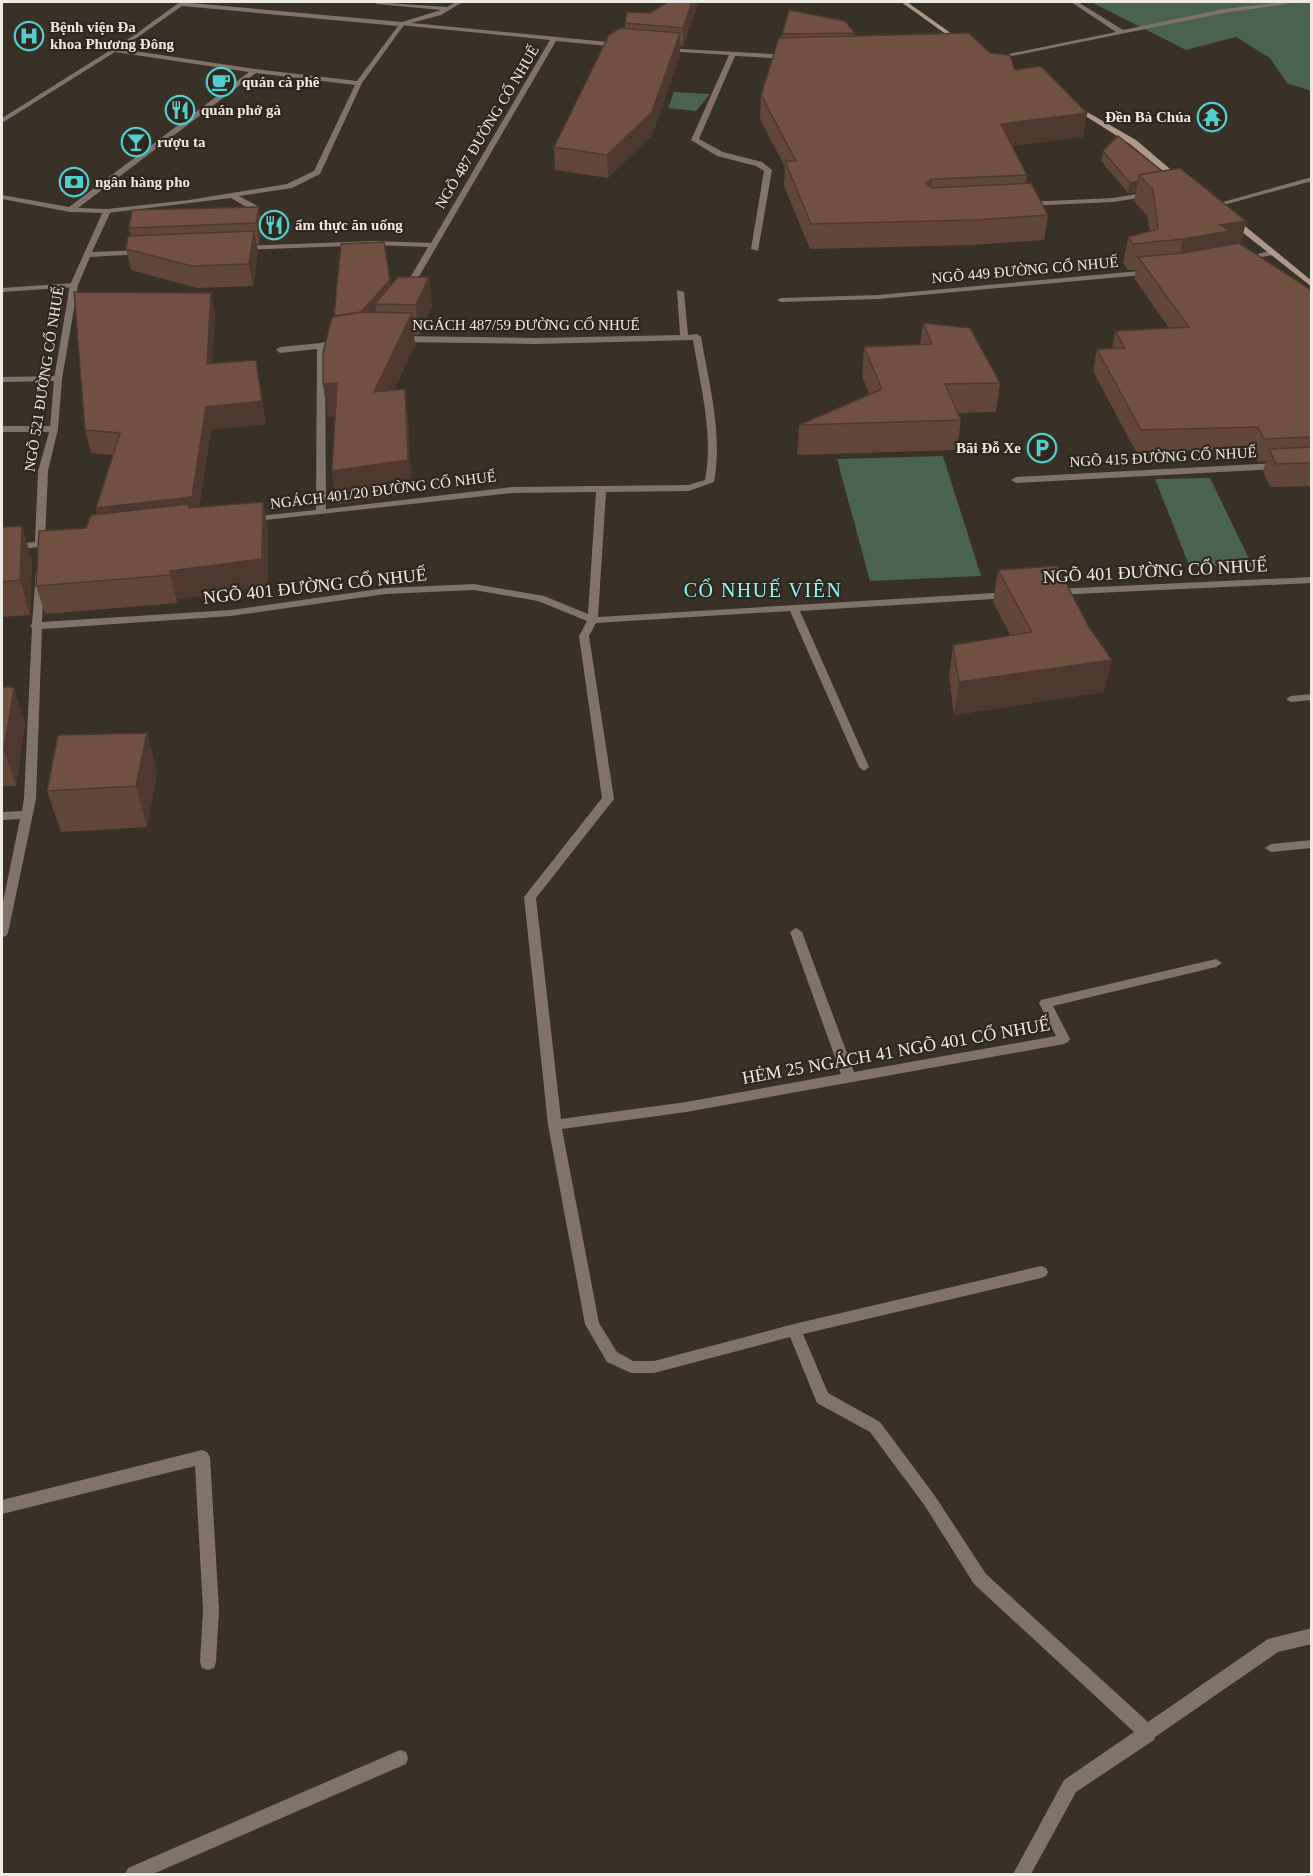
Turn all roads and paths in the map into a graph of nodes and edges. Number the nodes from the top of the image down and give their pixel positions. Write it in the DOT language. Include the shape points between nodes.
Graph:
graph roads {
  1 [pos="181,2"];
  2 [pos="377,2"];
  3 [pos="460,2"];
  4 [pos="904,2"];
  5 [pos="1074,2"];
  6 [pos="1296,2"];
  7 [pos="448,9"];
  8 [pos="402,24"];
  9 [pos="1120,32"];
  10 [pos="553,40"];
  11 [pos="964,45"];
  12 [pos="625,46"];
  13 [pos="660,49"];
  14 [pos="114,50"];
  15 [pos="732,55"];
  16 [pos="981,55"];
  17 [pos="794,58"];
  18 [pos="990,60"];
  19 [pos="1007,68"];
  20 [pos="255,71"];
  21 [pos="359,83"];
  22 [pos="1064,100"];
  23 [pos="2,121"];
  24 [pos="1311,179"];
  25 [pos="1188,187"];
  26 [pos="1178,189"];
  27 [pos="1156,193"];
  28 [pos="232,195"];
  29 [pos="2,197"];
  30 [pos="1207,199"];
  31 [pos="1021,204"];
  32 [pos="1216,205"];
  33 [pos="256,209"];
  34 [pos="70,210"];
  35 [pos="107,211"];
  36 [pos="433,245"];
  37 [pos="232,249"];
  38 [pos="755,249"];
  39 [pos="148,252"];
  40 [pos="1270,253"];
  41 [pos="88,255"];
  42 [pos="1233,260"];
  43 [pos="1167,271"];
  44 [pos="74,285"];
  45 [pos="1311,285"];
  46 [pos="2,290"];
  47 [pos="680,292"];
  48 [pos="403,297"];
  49 [pos="781,300"];
  50 [pos="684,337"];
  51 [pos="390,339"];
  52 [pos="356,340"];
  53 [pos="321,346"];
  54 [pos="280,350"];
  55 [pos="2,380"];
  56 [pos="58,380"];
  57 [pos="2,429"];
  58 [pos="54,429"];
  59 [pos="1311,464"];
  60 [pos="1016,480"];
  61 [pos="602,491"];
  62 [pos="321,512"];
  63 [pos="239,522"];
  64 [pos="64,542"];
  65 [pos="40,545"];
  66 [pos="2,548"];
  67 [pos="1311,580"];
  68 [pos="1037,593"];
  69 [pos="1025,594"];
  70 [pos="794,609"];
  71 [pos="593,620"];
  72 [pos="35,626"];
  73 [pos="1311,697"];
  74 [pos="1291,699"];
  75 [pos="864,768"];
  76 [pos="27,815"];
  77 [pos="2,816"];
  78 [pos="1311,844"];
  79 [pos="1271,848"];
  80 [pos="796,932"];
  81 [pos="2,933"];
  82 [pos="1216,963"];
  83 [pos="849,1077"];
  84 [pos="555,1125"];
  85 [pos="1041,1272"];
  86 [pos="794,1330"];
  87 [pos="2,1507"];
  88 [pos="1311,1636"];
  89 [pos="208,1662"];
  90 [pos="1148,1734"];
  91 [pos="400,1758"];
  92 [pos="134,1875"];
  93 [pos="1022,1875"];
  1 -- 8 [label="street"];
  1 -- 14 [label="street"];
  2 -- 7 [label="street"];
  3 -- 7 [label="street"];
  4 -- 11 [label="main road"];
  5 -- 9 [label="street"];
  6 -- 9 [label="street" via="1224,11"];
  7 -- 8 [label="street"];
  8 -- 10 [label="street"];
  8 -- 21 [label="street"];
  9 -- 18 [label="street"];
  10 -- 12 [label="street, NGÕ 487 ĐƯỜNG CỔ NHUẾ"];
  10 -- 36 [label="street, NGÕ 487 ĐƯỜNG CỔ NHUẾ"];
  13 -- 15 [label="street"];
  14 -- 20 [label="street"];
  14 -- 23 [label="street"];
  15 -- 17 [label="street"];
  15 -- 38 [label="street" via="695,140 720,154 768,170"];
  16 -- 18 [label="main road"];
  18 -- 19 [label="main road"];
  20 -- 21 [label="street"];
  20 -- 34 [label="street"];
  21 -- 28 [label="street" via="317,172 289,186"];
  22 -- 25 [label="main road" via="1133,142"];
  24 -- 32 [label="street"];
  25 -- 26 [label="street"];
  27 -- 31 [label="street" via="1113,200"];
  28 -- 33 [label="street"];
  28 -- 35 [label="street"];
  29 -- 34 [label="street"];
  30 -- 32 [label="main road"];
  32 -- 40 [label="main road"];
  34 -- 35 [label="street"];
  35 -- 41 [label="street, NGÕ 521 ĐƯỜNG CỔ NHUẾ"];
  36 -- 37 [label="street" via="375,243"];
  36 -- 48 [label="street, NGÕ 487 ĐƯỜNG CỔ NHUẾ"];
  39 -- 41 [label="street"];
  40 -- 42 [label="street"];
  40 -- 45 [label="main road"];
  41 -- 44 [label="street, NGÕ 521 ĐƯỜNG CỔ NHUẾ"];
  43 -- 49 [label="street, NGÕ 449 ĐƯỜNG CỔ NHUẾ" via="878,297"];
  44 -- 46 [label="street"];
  44 -- 56 [label="street, NGÕ 521 ĐƯỜNG CỔ NHUẾ"];
  47 -- 50 [label="street"];
  50 -- 51 [label="street, NGÁCH 487/59 ĐƯỜNG CỔ NHUẾ"];
  50 -- 61 [label="street, NGÁCH 401/20 ĐƯỜNG CỔ NHUẾ" via="697,337 709,409 709,482 689,488"];
  52 -- 53 [label="street"];
  53 -- 54 [label="street"];
  53 -- 62 [label="street"];
  55 -- 56 [label="street"];
  56 -- 58 [label="street, NGÕ 521 ĐƯỜNG CỔ NHUẾ"];
  57 -- 58 [label="street"];
  58 -- 65 [label="street, NGÕ 521 ĐƯỜNG CỔ NHUẾ" via="43,471"];
  59 -- 60 [label="street, NGÕ 415 ĐƯỜNG CỔ NHUẾ"];
  61 -- 62 [label="street, NGÁCH 401/20 ĐƯỜNG CỔ NHUẾ" via="512,490"];
  61 -- 71 [label="street"];
  62 -- 63 [label="street, NGÁCH 401/20 ĐƯỜNG CỔ NHUẾ"];
  64 -- 65 [label="street"];
  65 -- 66 [label="street"];
  65 -- 72 [label="street, NGÕ 521 ĐƯỜNG CỔ NHUẾ"];
  67 -- 68 [label="street, NGÕ 401 ĐƯỜNG CỔ NHUẾ"];
  69 -- 70 [label="street, NGÕ 401 ĐƯỜNG CỔ NHUẾ"];
  70 -- 71 [label="street, NGÕ 401 ĐƯỜNG CỔ NHUẾ"];
  70 -- 75 [label="street"];
  71 -- 72 [label="street, NGÕ 401 ĐƯỜNG CỔ NHUẾ" via="540,598 474,587 386,591 231,613"];
  71 -- 84 [label="street" via="584,636 608,799 530,897"];
  72 -- 76 [label="street, NGÕ 521 ĐƯỜNG CỔ NHUẾ"];
  73 -- 74 [label="street"];
  76 -- 77 [label="street"];
  76 -- 81 [label="street, NGÕ 521 ĐƯỜNG CỔ NHUẾ"];
  78 -- 79 [label="street"];
  80 -- 83 [label="street"];
  82 -- 83 [label="street, HẺM 25 NGÁCH 41 NGÕ 401 CỔ NHUẾ" via="1045,1003 1064,1039"];
  83 -- 84 [label="street, HẺM 25 NGÁCH 41 NGÕ 401 CỔ NHUẾ" via="686,1107"];
  84 -- 86 [label="street" via="592,1324 612,1357 631,1367 654,1367"];
  85 -- 86 [label="street"];
  86 -- 90 [label="street" via="822,1398 875,1427 930,1501 980,1579"];
  87 -- 89 [label="street" via="202,1457 211,1610"];
  88 -- 90 [label="street" via="1274,1645"];
  90 -- 93 [label="street" via="1070,1786"];
  91 -- 92 [label="street"];
}
